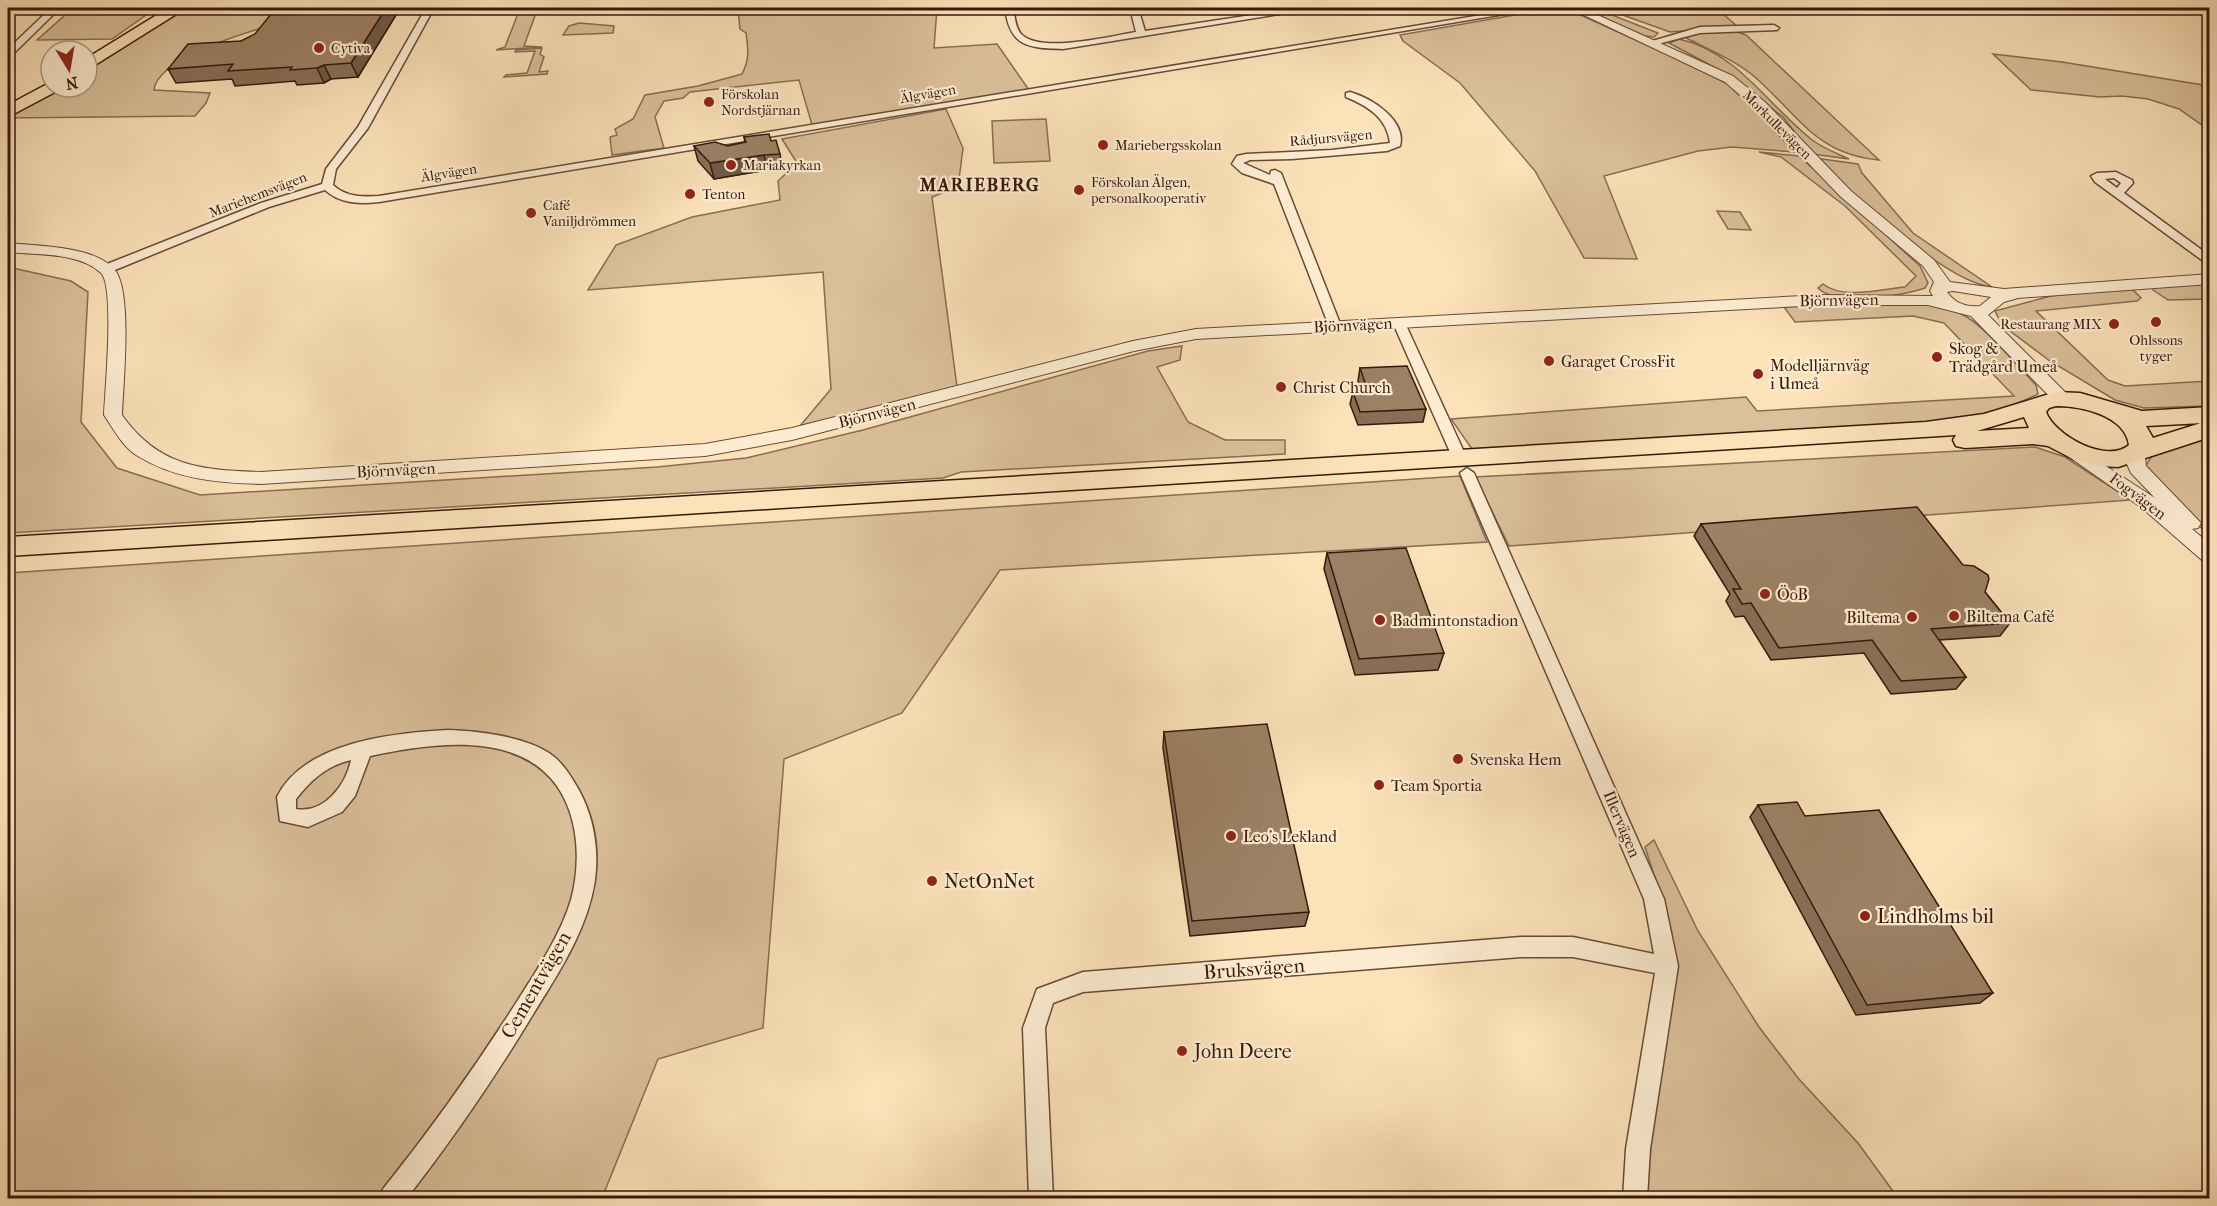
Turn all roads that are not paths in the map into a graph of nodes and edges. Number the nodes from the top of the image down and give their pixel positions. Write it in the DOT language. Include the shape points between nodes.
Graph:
graph roads {
  1 [pos="56,8"];
  2 [pos="167,8"];
  3 [pos="178,8"];
  4 [pos="430,8"];
  5 [pos="1009,8"];
  6 [pos="1134,8"];
  7 [pos="1306,8"];
  8 [pos="1537,8"];
  9 [pos="1574,8"];
  10 [pos="1774,28"];
  11 [pos="1141,34"];
  12 [pos="1654,42"];
  13 [pos="99,50"];
  14 [pos="8,54"];
  15 [pos="99,57"];
  16 [pos="39,87"];
  17 [pos="39,94"];
  18 [pos="1350,95"];
  19 [pos="8,106"];
  20 [pos="8,112"];
  21 [pos="1269,158"];
  22 [pos="1278,182"];
  23 [pos="327,186"];
  24 [pos="2118,194"];
  25 [pos="8,248"];
  26 [pos="2210,262"];
  27 [pos="1929,263"];
  28 [pos="106,269"];
  29 [pos="2210,279"];
  30 [pos="1969,288"];
  31 [pos="2017,293"];
  32 [pos="1942,295"];
  33 [pos="1984,308"];
  34 [pos="1399,323"];
  35 [pos="1335,326"];
  36 [pos="2050,401"];
  37 [pos="2110,410"];
  38 [pos="2210,415"];
  39 [pos="2210,429"];
  40 [pos="2056,441"];
  41 [pos="2139,451"];
  42 [pos="1457,452"];
  43 [pos="1467,472"];
  44 [pos="2210,544"];
  45 [pos="8,547"];
  46 [pos="2210,555"];
  47 [pos="8,557"];
  48 [pos="362,750"];
  49 [pos="1667,966"];
  50 [pos="392,1198"];
  51 [pos="1041,1198"];
  52 [pos="1635,1198"];
  1 -- 14 [label="street"];
  2 -- 13 [label="highway"];
  3 -- 15 [label="highway"];
  4 -- 23 [label="street, Mariehemsvägen" via="363,128 331,169"];
  5 -- 11 [label="street" via="1014,33 1021,40 1042,46"];
  6 -- 11 [label="street"];
  7 -- 11 [label="street"];
  8 -- 23 [label="street, Älgvägen" via="379,200 344,197"];
  9 -- 12 [label="street, Morkullevägen"];
  10 -- 12 [label="street" via="1700,30"];
  12 -- 27 [label="street, Morkullevägen" via="1707,67 1743,90 1846,194"];
  16 -- 19 [label="highway"];
  17 -- 20 [label="highway"];
  18 -- 21 [label="street, Rådjursvägen" via="1374,105 1396,144"];
  21 -- 22 [label="street, Rådjursvägen"];
  21 -- 22 [label="street, Rådjursvägen" via="1251,156 1241,158 1238,164 1247,172"];
  22 -- 35 [label="street, Rådjursvägen"];
  23 -- 28 [label="street, Mariehemsvägen" via="265,205"];
  24 -- 26 [label="street"];
  25 -- 28 [label="street" via="61,254"];
  27 -- 30 [label="street"];
  27 -- 32 [label="street, Morkullevägen" via="1942,282"];
  28 -- 35 [label="street, Björnvägen" via="117,296 113,415 141,450 163,463 214,477 261,478 705,450 803,432 1177,336"];
  29 -- 31 [label="street, Björnvägen"];
  30 -- 31 [label="street, Björnvägen"];
  30 -- 32 [label="street, Björnvägen"];
  30 -- 33 [label="street" via="1988,298"];
  31 -- 33 [label="street, Björnvägen"];
  32 -- 33 [label="street, Björnvägen"];
  32 -- 34 [label="street, Björnvägen"];
  33 -- 36 [label="street"];
  34 -- 35 [label="street, Björnvägen"];
  34 -- 42 [label="street"];
  36 -- 37 [label="highway" via="2080,400"];
  36 -- 40 [label="highway" via="2034,412 2036,422"];
  36 -- 45 [label="highway" via="1954,428"];
  37 -- 38 [label="highway" via="2141,419"];
  37 -- 41 [label="highway" via="2137,430 2143,443"];
  39 -- 41 [label="highway"];
  40 -- 41 [label="highway" via="2102,458 2120,458"];
  40 -- 46 [label="street, Fogvägen" via="2149,503"];
  40 -- 47 [label="highway" via="2022,436"];
  41 -- 44 [label="street, Fogvägen" via="2135,462 2138,469"];
  43 -- 49 [label="street, Illervägen" via="1654,899"];
  48 -- 50 [label="street, Cementvägen" via="432,736 502,743 545,759 561,776 580,811 586,850 585,881 574,918 553,964 431,1148"];
  49 -- 51 [label="street, Bruksvägen" via="1573,947 1521,947 1083,982 1045,996 1034,1028"];
  49 -- 52 [label="street, Illervägen" via="1638,1149"];
}
